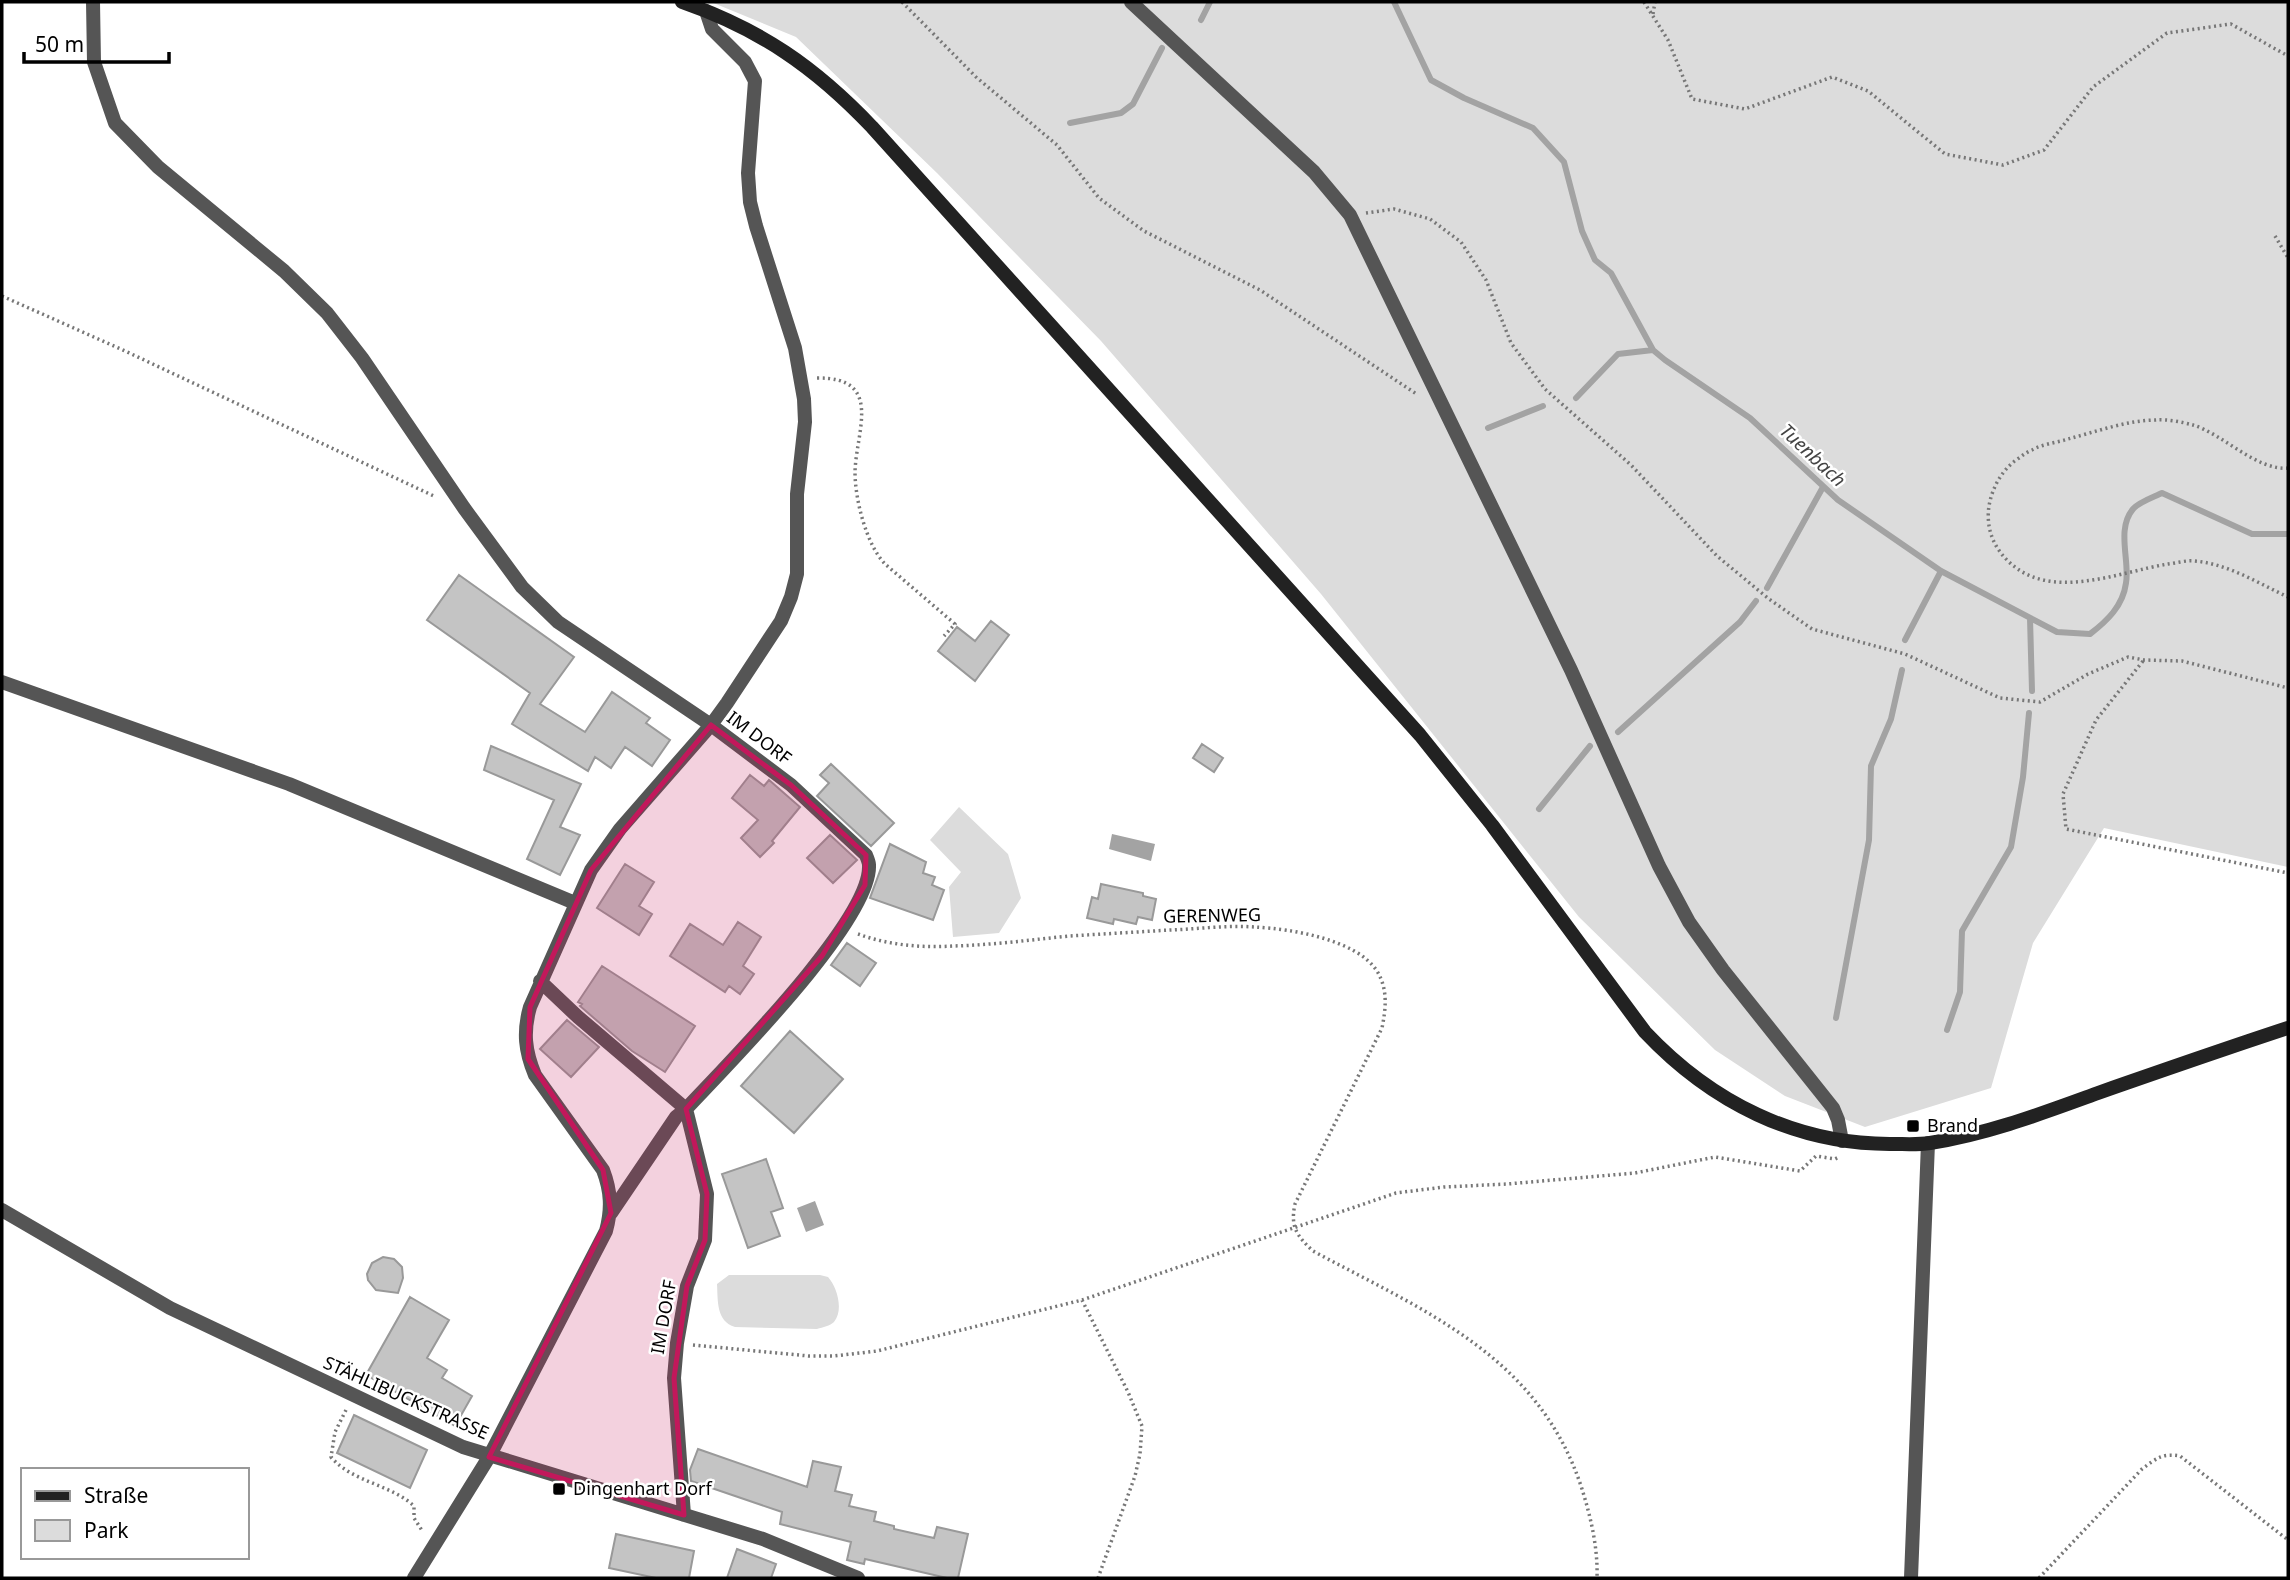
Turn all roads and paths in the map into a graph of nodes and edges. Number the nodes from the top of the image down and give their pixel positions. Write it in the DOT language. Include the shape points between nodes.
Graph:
graph roads {
  1 [pos="93,2"];
  2 [pos="682,2"];
  3 [pos="902,2"];
  4 [pos="1130,2"];
  5 [pos="1644,2"];
  6 [pos="1655,2"];
  7 [pos="706,11"];
  8 [pos="1653,14"];
  9 [pos="2288,56"];
  10 [pos="1350,215"];
  11 [pos="2275,236"];
  12 [pos="2288,258"];
  13 [pos="2,296"];
  14 [pos="801,381"];
  15 [pos="1446,414"];
  16 [pos="2288,468"];
  17 [pos="464,508"];
  18 [pos="2288,597"];
  19 [pos="944,636"];
  20 [pos="2144,660"];
  21 [pos="2,682"];
  22 [pos="2288,688"];
  23 [pos="711,725"];
  24 [pos="2288,873"];
  25 [pos="575,903"];
  26 [pos="844,928"];
  27 [pos="540,981"];
  28 [pos="2288,1028"];
  29 [pos="686,1109"];
  30 [pos="1842,1141"];
  31 [pos="1928,1143"];
  32 [pos="1839,1157"];
  33 [pos="2,1210"];
  34 [pos="611,1213"];
  35 [pos="1295,1228"];
  36 [pos="1082,1300"];
  37 [pos="677,1343"];
  38 [pos="354,1396"];
  39 [pos="489,1457"];
  40 [pos="684,1515"];
  41 [pos="2288,1539"];
  42 [pos="438,1540"];
  43 [pos="414,1578"];
  44 [pos="858,1578"];
  45 [pos="1098,1578"];
  46 [pos="1597,1578"];
  47 [pos="1911,1578"];
  48 [pos="2039,1578"];
  1 -- 17 [label="street" via="94,62 116,123 158,167 284,271 327,313"];
  2 -- 7 [label="street"];
  3 -- 15 [label="path" via="976,77 1057,145 1099,198 1144,231 1260,290"];
  4 -- 10 [label="street" via="1314,172"];
  5 -- 8 [label="path"];
  6 -- 8 [label="path"];
  7 -- 14 [label="street" via="712,29 745,62 755,81 750,202"];
  7 -- 30 [label="street" via="777,45 872,127 1420,734 1609,986 1666,1054 1746,1111"];
  8 -- 9 [label="path" via="1692,99 1745,109 1832,77 1868,91 1945,154 2003,165 2044,150 2093,87 2167,33 2231,24"];
  10 -- 15 [label="street"];
  10 -- 20 [label="path" via="1394,209 1430,219 1461,242 1486,280 1510,343 1545,389 1631,466 1717,556 1812,629 1905,654 2000,698 2040,702 2129,657"];
  11 -- 12 [label="path"];
  13 -- 17 [label="path"];
  14 -- 19 [label="path" via="842,380 856,391 862,409 856,487 872,546 885,564 955,624"];
  14 -- 23 [label="street" via="805,422 797,494 797,574 791,597 765,647"];
  15 -- 30 [label="street" via="1689,922 1833,1108"];
  16 -- 18 [label="path" via="2278,469 2194,425 2156,419 2034,449 2011,463 1992,492 1988,515 1990,533 2010,563 2028,575 2057,583 2112,578 2192,560 2221,565"];
  17 -- 23 [label="street" via="539,606"];
  20 -- 22 [label="path" via="2182,661"];
  20 -- 24 [label="path" via="2095,720 2063,794 2066,829"];
  21 -- 25 [label="street" via="289,784"];
  23 -- 25 [label="street, IM DORF" via="620,829"];
  23 -- 26 [label="street, IM DORF" via="791,785 866,855 865,885"];
  25 -- 27 [label="street, IM DORF"];
  26 -- 29 [label="street, IM DORF" via="761,1029"];
  26 -- 35 [label="path, GERENWEG" via="885,942 953,946 1257,927 1329,940 1359,955 1377,971 1383,984 1382,1028 1295,1204"];
  27 -- 29 [label="street"];
  27 -- 34 [label="street, IM DORF" via="525,1024 528,1059 603,1170"];
  28 -- 31 [label="street" via="2033,1116"];
  29 -- 34 [label="street"];
  29 -- 37 [label="street, IM DORF" via="707,1194 705,1240 687,1286"];
  30 -- 31 [label="street"];
  31 -- 47 [label="street"];
  32 -- 35 [label="path" via="1816,1156 1800,1171 1715,1157 1635,1173 1408,1191"];
  33 -- 38 [label="street, STÄHLIBUCKSTRASSE" via="170,1308"];
  34 -- 39 [label="street, IM DORF" via="606,1231"];
  35 -- 36 [label="path"];
  35 -- 46 [label="path" via="1313,1251 1454,1328 1525,1387 1552,1424 1578,1475 1595,1539"];
  36 -- 37 [label="path" via="848,1355 809,1356"];
  36 -- 45 [label="path" via="1128,1392 1143,1439 1135,1476"];
  37 -- 40 [label="street, IM DORF" via="675,1391"];
  38 -- 39 [label="street, STÄHLIBUCKSTRASSE"];
  38 -- 42 [label="path" via="335,1432 331,1457 340,1467 403,1496 414,1506 420,1531"];
  39 -- 40 [label="street, STÄHLIBUCKSTRASSE"];
  39 -- 42 [label="street, IM DORF"];
  40 -- 44 [label="street, STÄHLIBUCKSTRASSE" via="763,1539"];
  41 -- 48 [label="path" via="2180,1456 2167,1454 2143,1469"];
  42 -- 43 [label="street, IM DORF"];
}
